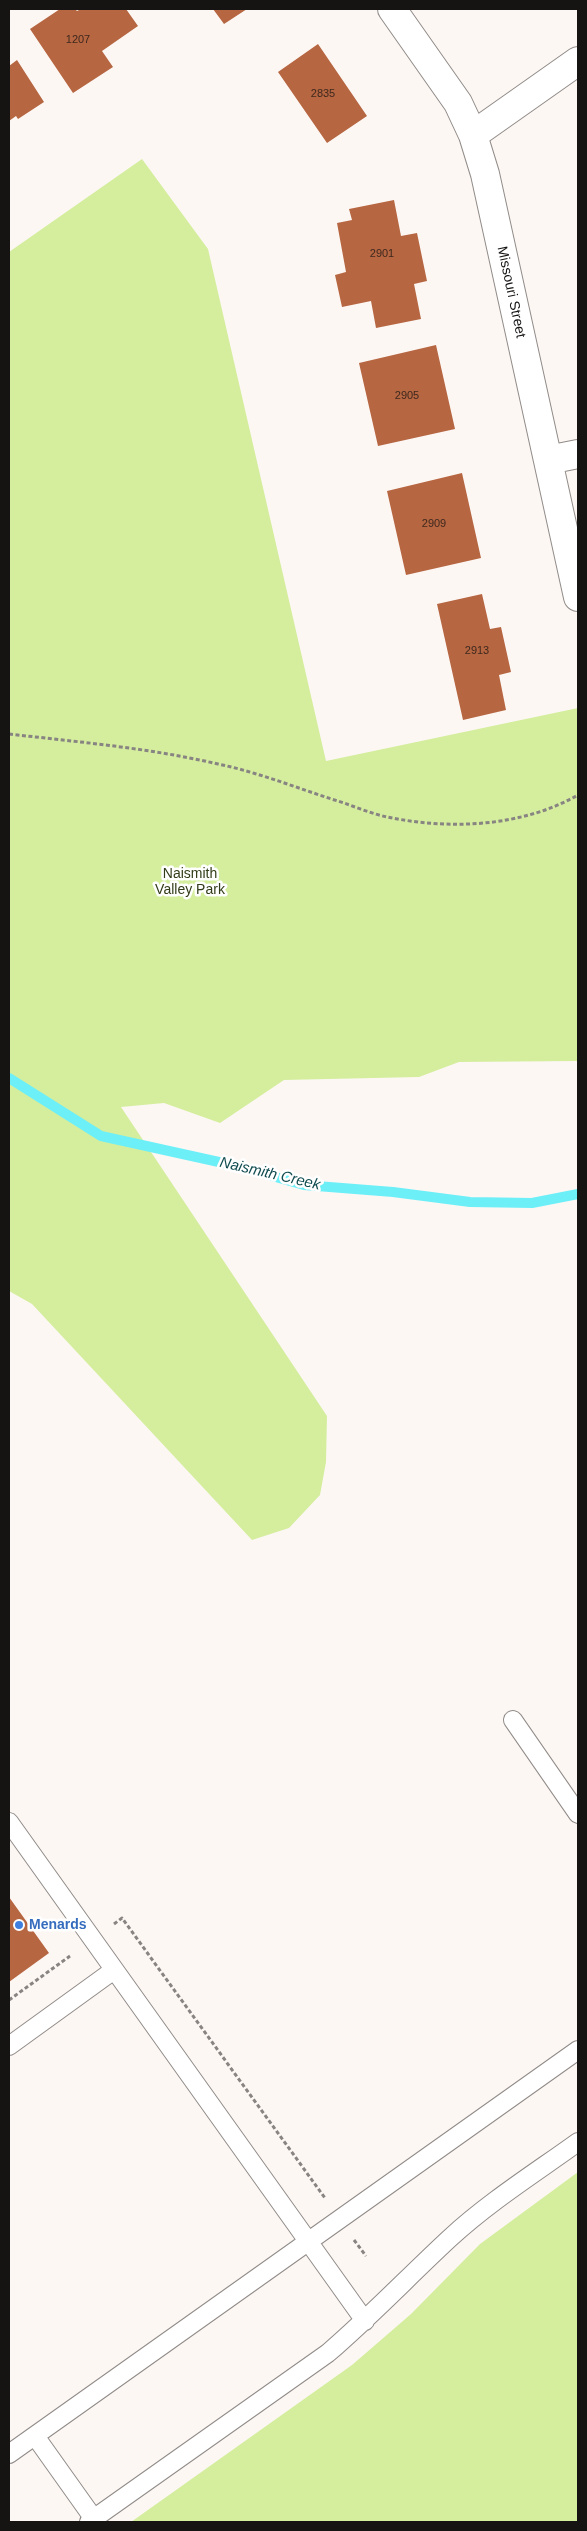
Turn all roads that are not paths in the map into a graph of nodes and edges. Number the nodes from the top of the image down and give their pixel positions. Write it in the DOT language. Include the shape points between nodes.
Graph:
graph roads {
  1 [pos="392,9"];
  2 [pos="578,61"];
  3 [pos="473,135"];
  4 [pos="578,454"];
  5 [pos="548,460"];
  6 [pos="578,597"];
  7 [pos="513,1720"];
  8 [pos="578,1814"];
  9 [pos="9,1822"];
  10 [pos="114,1970"];
  11 [pos="9,2046"];
  12 [pos="578,2050"];
  13 [pos="578,2142"];
  14 [pos="307,2241"];
  15 [pos="365,2321"];
  16 [pos="35,2436"];
  17 [pos="9,2454"];
  18 [pos="92,2520"];
  1 -- 3 [label="street, Missouri Street" via="458,103"];
  2 -- 3 [label="street"];
  3 -- 5 [label="street, Missouri Street" via="485,174"];
  4 -- 5 [label="street"];
  5 -- 6 [label="street, Missouri Street"];
  7 -- 8 [label="lane"];
  9 -- 10 [label="lane"];
  10 -- 11 [label="lane"];
  10 -- 14 [label="lane"];
  12 -- 14 [label="lane"];
  13 -- 15 [label="lane" via="451,2237"];
  14 -- 15 [label="lane"];
  14 -- 16 [label="lane"];
  15 -- 18 [label="lane" via="328,2353"];
  16 -- 17 [label="lane"];
  16 -- 18 [label="lane"];
}
